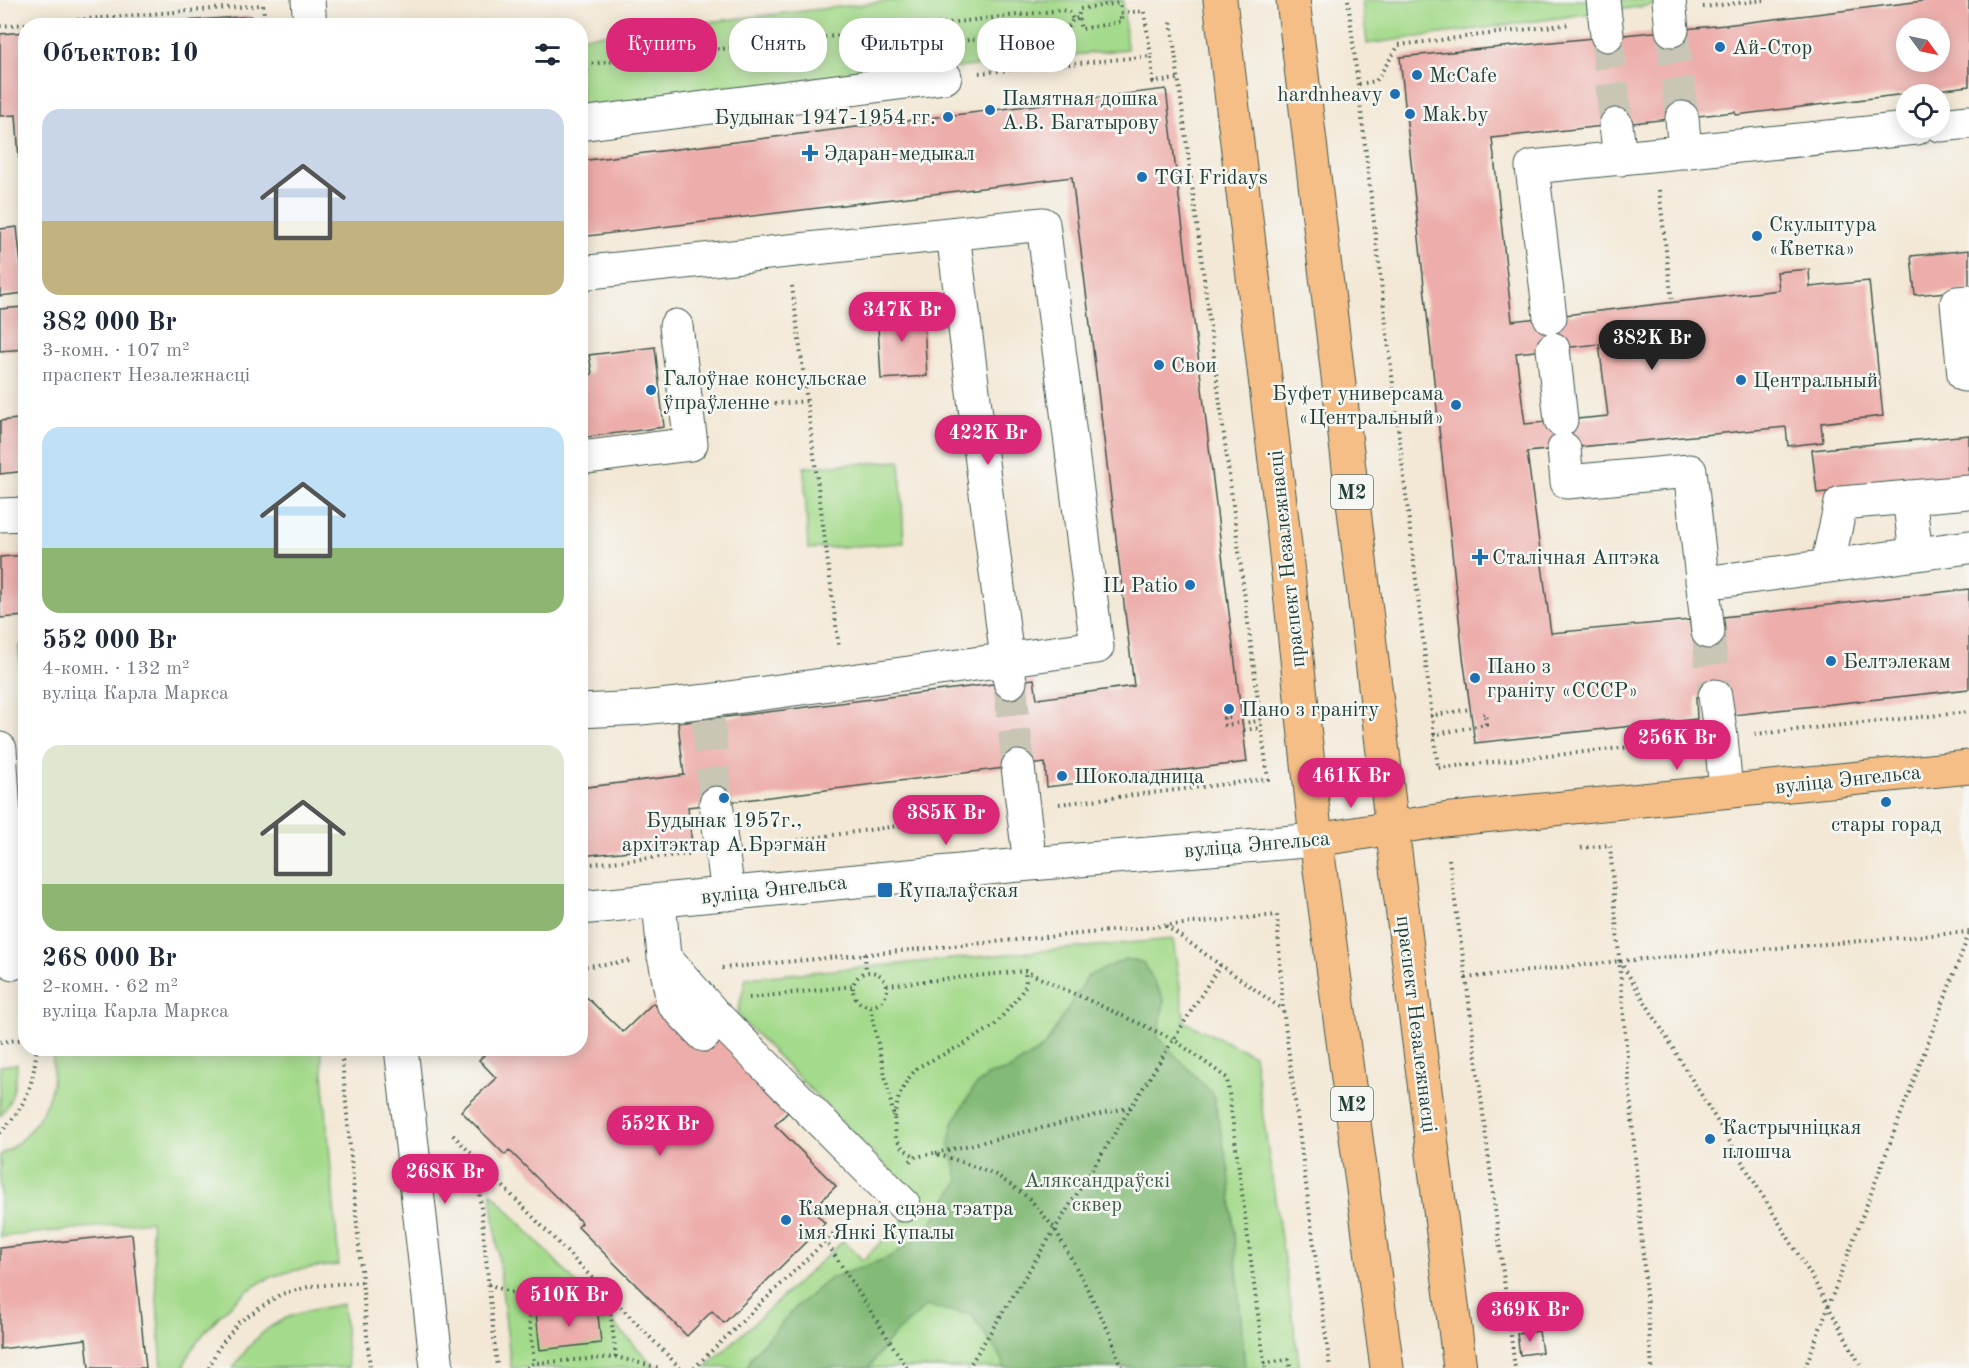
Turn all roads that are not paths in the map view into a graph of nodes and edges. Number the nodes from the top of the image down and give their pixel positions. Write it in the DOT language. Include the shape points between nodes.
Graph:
graph roads {
  1 [pos="308,0"];
  2 [pos="1220,0"];
  3 [pos="1293,0"];
  4 [pos="1603,0"];
  5 [pos="309,18"];
  6 [pos="1607,35"];
  7 [pos="945,76"];
  8 [pos="1682,118"];
  9 [pos="1969,122"];
  10 [pos="588,123"];
  11 [pos="1950,124"];
  12 [pos="1616,125"];
  13 [pos="1896,130"];
  14 [pos="1670,153"];
  15 [pos="1620,159"];
  16 [pos="953,234"];
  17 [pos="588,272"];
  18 [pos="1969,302"];
  19 [pos="1550,317"];
  20 [pos="676,326"];
  21 [pos="1553,349"];
  22 [pos="1969,374"];
  23 [pos="588,457"];
  24 [pos="1969,492"];
  25 [pos="1909,497"];
  26 [pos="18,514"];
  27 [pos="0,515"];
  28 [pos="1969,547"];
  29 [pos="1916,554"];
  30 [pos="1827,566"];
  31 [pos="1702,580"];
  32 [pos="1708,632"];
  33 [pos="1008,670"];
  34 [pos="1715,696"];
  35 [pos="588,711"];
  36 [pos="0,749"];
  37 [pos="1018,766"];
  38 [pos="1969,767"];
  39 [pos="1726,791"];
  40 [pos="716,803"];
  41 [pos="1392,828"];
  42 [pos="1316,840"];
  43 [pos="1030,864"];
  44 [pos="728,894"];
  45 [pos="659,901"];
  46 [pos="588,907"];
  47 [pos="664,957"];
  48 [pos="13,964"];
  49 [pos="704,1035"];
  50 [pos="402,1056"];
  51 [pos="894,1195"];
  52 [pos="437,1368"];
  53 [pos="1387,1368"];
  54 [pos="1460,1368"];
  1 -- 5 [label="street"];
  2 -- 42 [label="main road, праспект Незалежнасці / М2"];
  3 -- 41 [label="main road, праспект Незалежнасці / М2"];
  4 -- 6 [label="street"];
  7 -- 10 [label="street"];
  8 -- 14 [label="street"];
  9 -- 11 [label="street"];
  12 -- 15 [label="street"];
  13 -- 14 [label="street"];
  14 -- 15 [label="street"];
  15 -- 19 [label="street" via="1532,167"];
  16 -- 17 [label="street"];
  16 -- 33 [label="street"];
  16 -- 33 [label="street" via="1043,224 1097,647"];
  18 -- 22 [label="street" via="1957,303 1964,375"];
  20 -- 23 [label="street" via="691,444"];
  21 -- 31 [label="street" via="1567,482 1690,471"];
  24 -- 25 [label="street"];
  25 -- 29 [label="street"];
  25 -- 30 [label="street" via="1841,503"];
  26 -- 27 [label="street"];
  28 -- 29 [label="street"];
  29 -- 30 [label="street"];
  30 -- 31 [label="street"];
  31 -- 32 [label="street"];
  33 -- 35 [label="street" via="843,681 707,710"];
  34 -- 39 [label="street"];
  36 -- 48 [label="street"];
  37 -- 43 [label="street"];
  38 -- 39 [label="main road, вуліца Энгельса"];
  39 -- 41 [label="main road, вуліца Энгельса"];
  40 -- 44 [label="street"];
  41 -- 42 [label="main road, вуліца Энгельса"];
  41 -- 54 [label="main road, праспект Незалежнасці / М2"];
  42 -- 43 [label="street, вуліца Энгельса"];
  42 -- 53 [label="main road, праспект Незалежнасці / М2"];
  43 -- 44 [label="street, вуліца Энгельса"];
  44 -- 45 [label="street, вуліца Энгельса"];
  45 -- 46 [label="street, вуліца Энгельса"];
  45 -- 47 [label="street"];
  47 -- 49 [label="street" via="673,1003"];
  47 -- 51 [label="street" via="714,1014"];
  50 -- 52 [label="street"];
}
